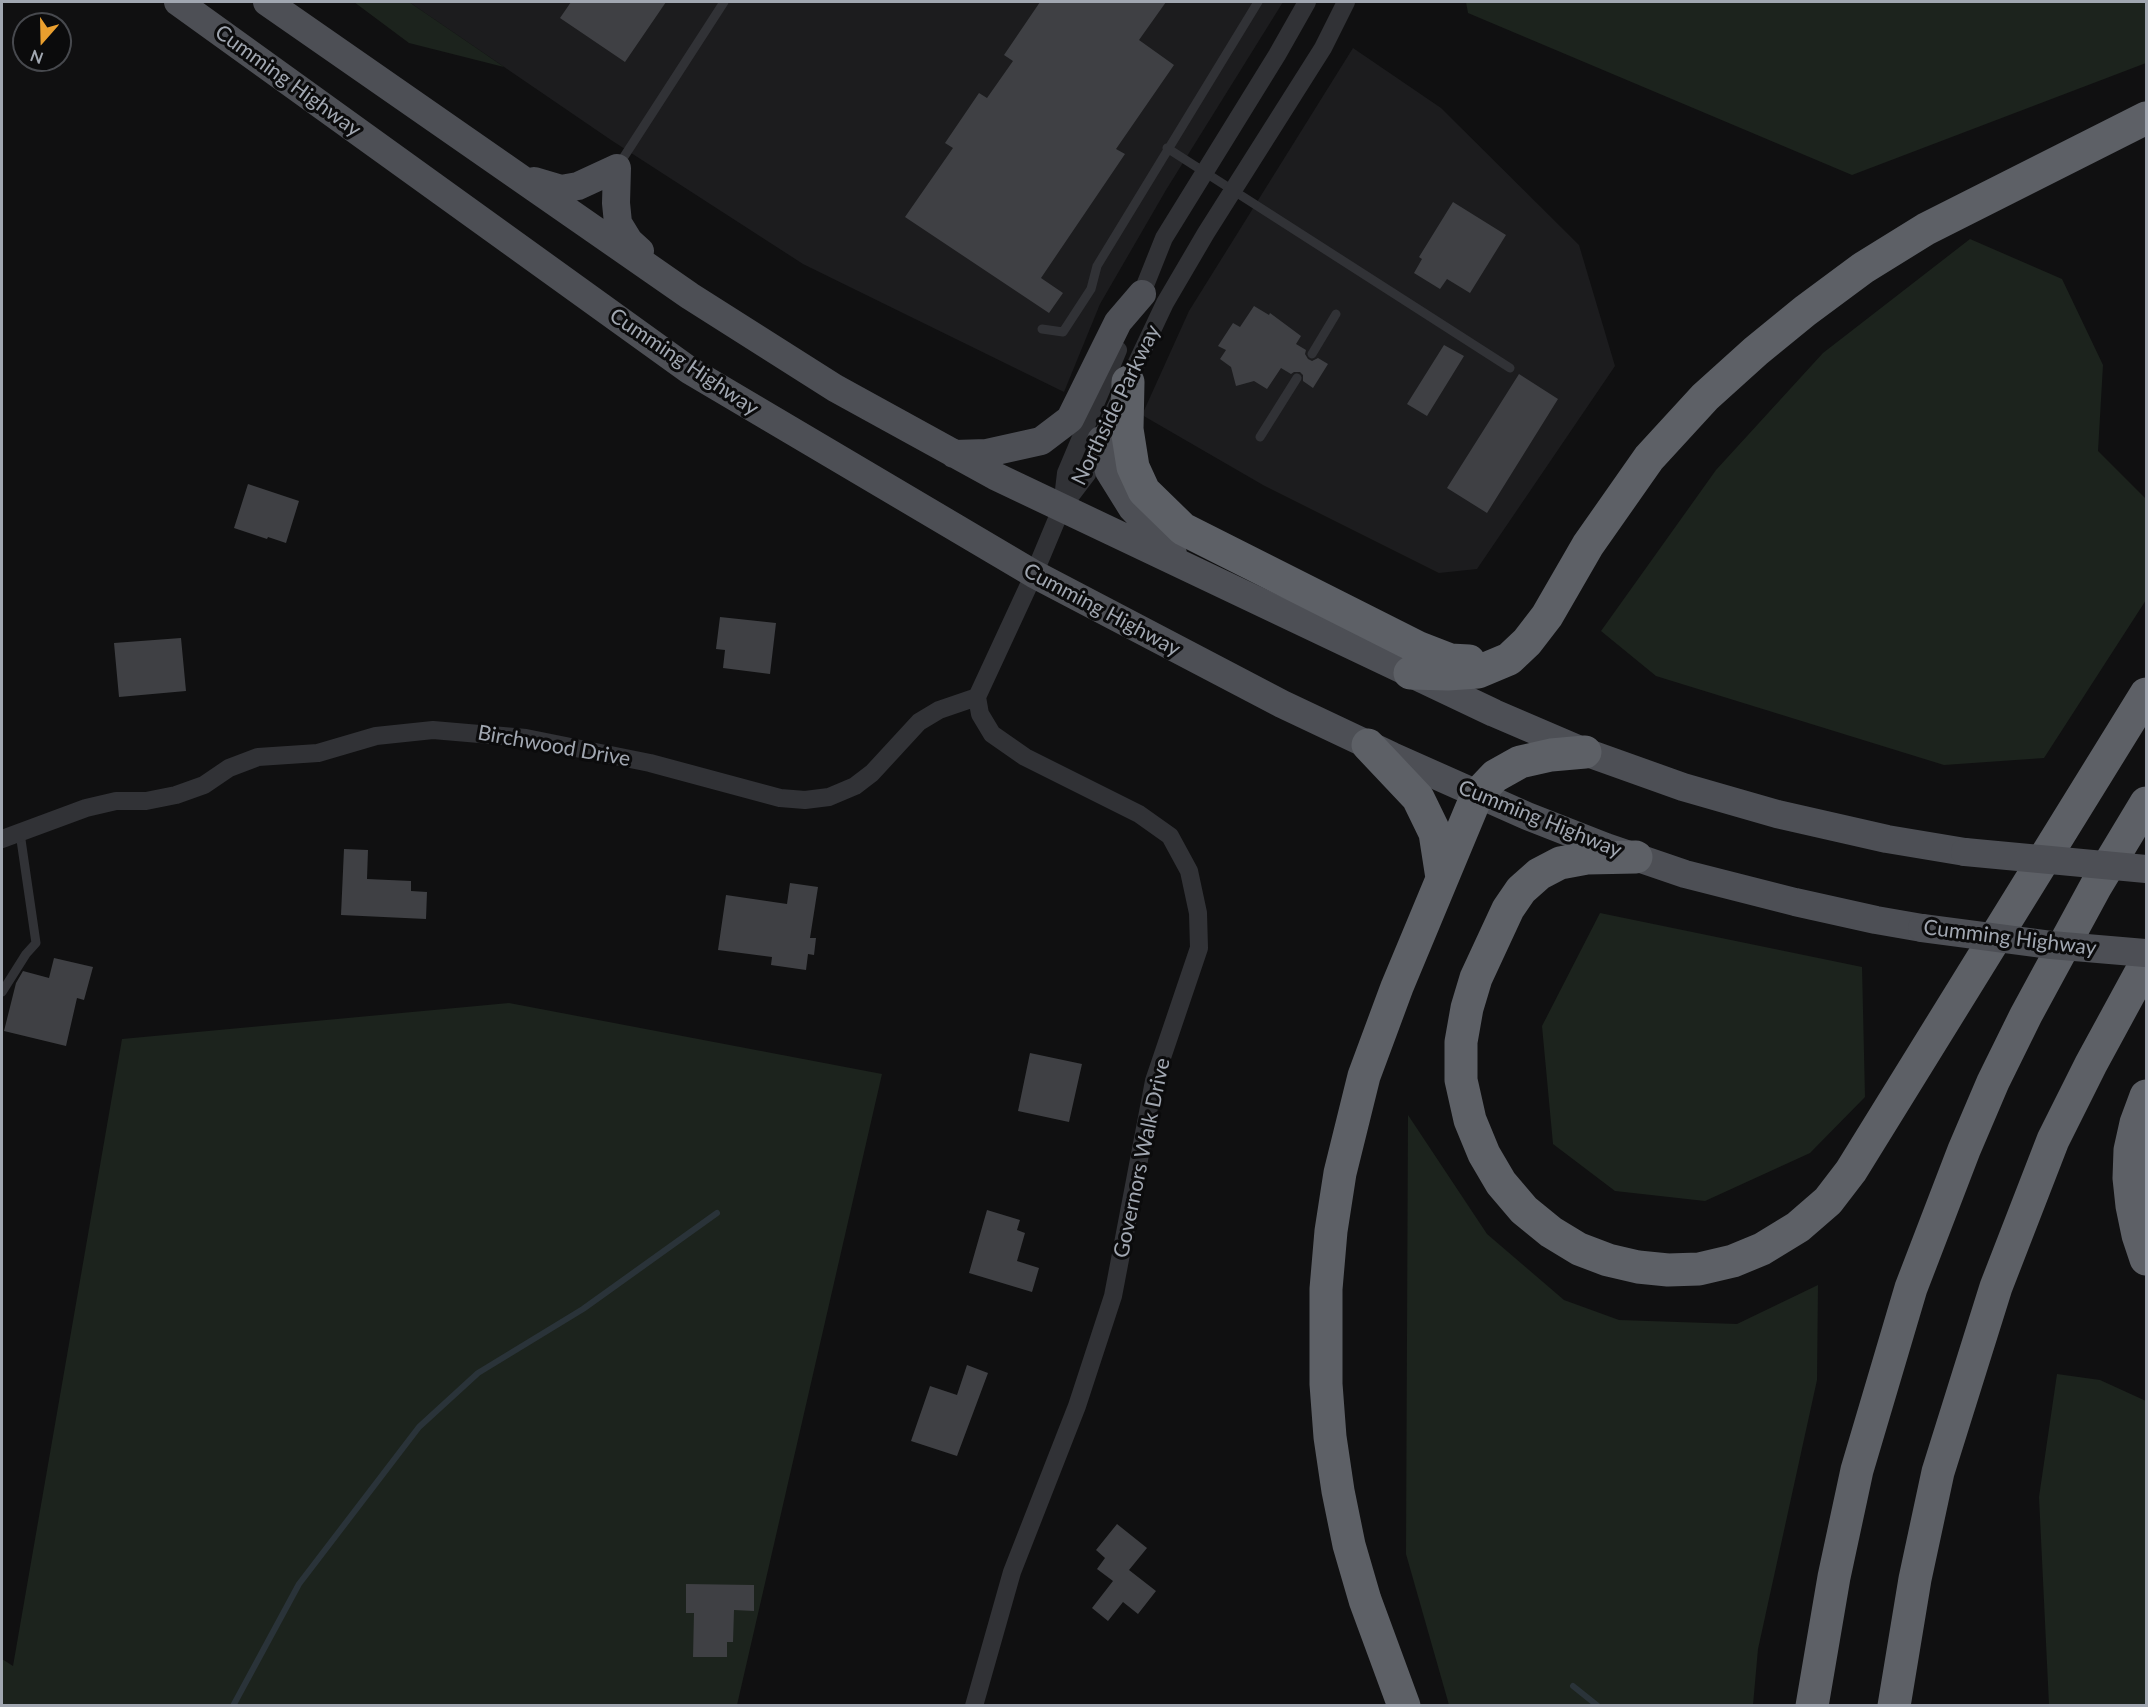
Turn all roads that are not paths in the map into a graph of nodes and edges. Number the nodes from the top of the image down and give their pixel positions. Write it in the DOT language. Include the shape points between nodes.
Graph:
graph roads {
  1 [pos="178,2"];
  2 [pos="267,2"];
  3 [pos="724,2"];
  4 [pos="1258,2"];
  5 [pos="1307,2"];
  6 [pos="1346,2"];
  7 [pos="2146,118"];
  8 [pos="1167,148"];
  9 [pos="617,168"];
  10 [pos="1204,172"];
  11 [pos="524,178"];
  12 [pos="1232,190"];
  13 [pos="1142,294"];
  14 [pos="690,296"];
  15 [pos="1336,314"];
  16 [pos="1042,329"];
  17 [pos="1312,354"];
  18 [pos="1510,368"];
  19 [pos="1297,378"];
  20 [pos="1128,382"];
  21 [pos="1260,437"];
  22 [pos="1101,440"];
  23 [pos="954,454"];
  24 [pos="1062,507"];
  25 [pos="1588,545"];
  26 [pos="1176,561"];
  27 [pos="1034,574"];
  28 [pos="1410,674"];
  29 [pos="2146,694"];
  30 [pos="977,697"];
  31 [pos="1368,745"];
  32 [pos="1585,752"];
  33 [pos="1477,795"];
  34 [pos="2146,803"];
  35 [pos="20,833"];
  36 [pos="2,839"];
  37 [pos="1636,857"];
  38 [pos="2146,869"];
  39 [pos="1442,880"];
  40 [pos="2146,956"];
  41 [pos="2,992"];
  42 [pos="2146,1095"];
  43 [pos="2146,1259"];
  44 [pos="974,1706"];
  45 [pos="1404,1706"];
  46 [pos="1812,1706"];
  47 [pos="1894,1706"];
  1 -- 27 [label="main road, Cumming Highway" via="689,370"];
  2 -- 11 [label="main road"];
  3 -- 9 [label="lane"];
  4 -- 8 [label="lane"];
  5 -- 10 [label="street, Northside Parkway"];
  6 -- 12 [label="street, Northside Parkway" via="1323,48"];
  7 -- 25 [label="highway" via="1926,229 1863,268 1805,311 1697,406 1649,458"];
  8 -- 10 [label="lane"];
  8 -- 16 [label="lane" via="1096,266 1090,289 1063,332"];
  9 -- 11 [label="main road" via="578,186 561,189"];
  9 -- 14 [label="main road" via="618,223 629,241"];
  10 -- 12 [label="lane"];
  10 -- 13 [label="street, Northside Parkway" via="1164,238"];
  11 -- 14 [label="main road"];
  12 -- 18 [label="lane"];
  12 -- 20 [label="street, Northside Parkway" via="1165,303"];
  13 -- 23 [label="main road" via="1118,322 1070,418 1041,441 987,453"];
  13 -- 24 [label="street, Northside Parkway" via="1066,473"];
  14 -- 23 [label="main road" via="835,388"];
  15 -- 17 [label="lane"];
  19 -- 21 [label="lane"];
  20 -- 22 [label="street, Northside Parkway"];
  20 -- 25 [label="highway" via="1127,429 1133,467 1144,491 1183,529 1450,660 1476,662 1510,642 1543,587 1568,556"];
  22 -- 24 [label="street, Northside Parkway" via="1087,474"];
  22 -- 26 [label="main road" via="1109,471 1132,508 1171,549"];
  23 -- 24 [label="main road"];
  24 -- 26 [label="main road"];
  24 -- 27 [label="street"];
  25 -- 28 [label="highway" via="1547,616 1509,660 1478,672"];
  26 -- 28 [label="main road"];
  27 -- 30 [label="street"];
  27 -- 31 [label="main road, Cumming Highway"];
  28 -- 32 [label="main road"];
  29 -- 37 [label="highway" via="1851,1171 1828,1201 1798,1227 1762,1249 1699,1269 1668,1270 1608,1260 1551,1232 1524,1210 1501,1183 1470,1120 1461,1080 1461,1042 1476,978 1521,890 1560,863"];
  30 -- 35 [label="street, Birchwood Drive" via="939,710 919,722 872,773 855,786 829,797 780,798 650,763 535,740 433,730 376,736 318,753 258,757 176,795 86,808"];
  30 -- 44 [label="street, Governors Walk Drive" via="980,714 992,734 1025,757 1139,814 1170,836 1189,872 1198,913 1199,948 1154,1081 1113,1296 1077,1406 1012,1572"];
  31 -- 33 [label="main road, Cumming Highway"];
  31 -- 39 [label="highway" via="1418,798 1435,833"];
  32 -- 33 [label="highway" via="1520,762 1496,776"];
  32 -- 38 [label="main road, bridge" via="1683,787 1887,839 1965,852"];
  33 -- 37 [label="main road, Cumming Highway"];
  33 -- 39 [label="highway"];
  34 -- 46 [label="highway" via="2096,886 2012,1044 1964,1150 1918,1268 1857,1470"];
  35 -- 36 [label="street, Birchwood Drive"];
  35 -- 41 [label="lane" via="36,943"];
  37 -- 40 [label="main road, Cumming Highway, bridge" via="1685,874 1876,920"];
  39 -- 45 [label="highway" via="1364,1076 1340,1173 1326,1289 1326,1384 1338,1491 1365,1600"];
  40 -- 47 [label="highway" via="2053,1140 1996,1287 1938,1472"];
  42 -- 43 [label="highway" via="2130,1150 2129,1178"];
}
